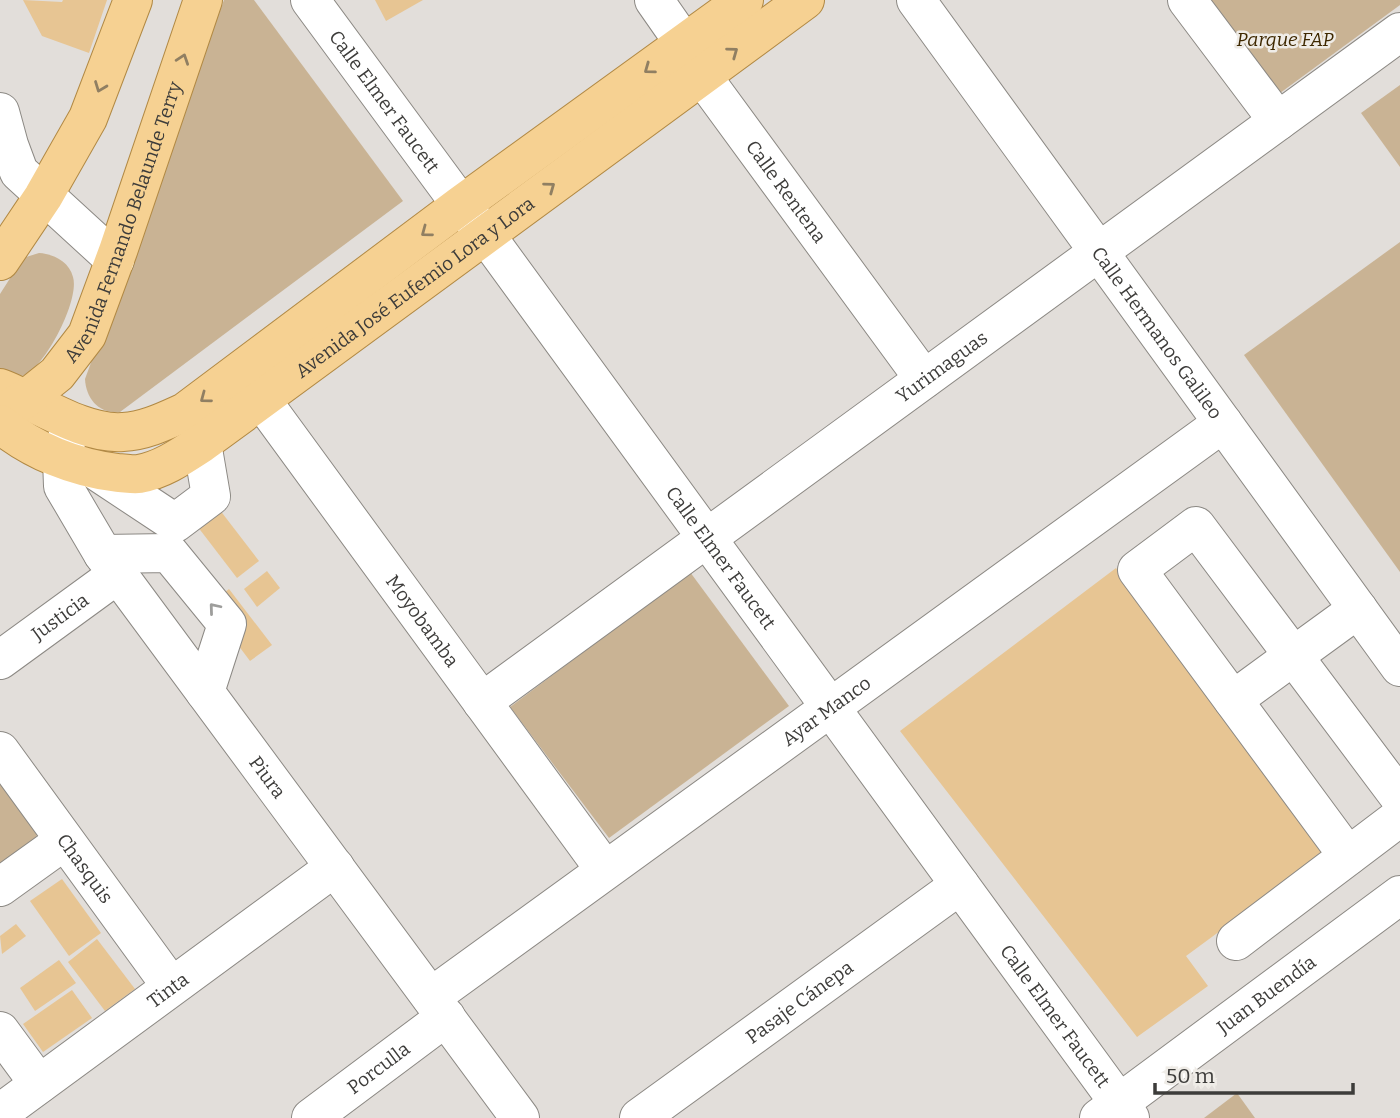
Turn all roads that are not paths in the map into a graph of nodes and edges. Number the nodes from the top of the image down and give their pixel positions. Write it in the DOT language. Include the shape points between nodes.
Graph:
graph roads {
  1 [pos="133,0"];
  2 [pos="203,0"];
  3 [pos="654,0"];
  4 [pos="744,0"];
  5 [pos="805,0"];
  6 [pos="916,0"];
  7 [pos="1187,0"];
  8 [pos="316,5"];
  9 [pos="1400,32"];
  10 [pos="693,60"];
  11 [pos="0,112"];
  12 [pos="1278,121"];
  13 [pos="43,197"];
  14 [pos="461,205"];
  15 [pos="485,234"];
  16 [pos="1099,252"];
  17 [pos="115,260"];
  18 [pos="0,261"];
  19 [pos="924,379"];
  20 [pos="251,385"];
  21 [pos="7,406"];
  22 [pos="72,420"];
  23 [pos="1223,423"];
  24 [pos="202,443"];
  25 [pos="78,465"];
  26 [pos="172,538"];
  27 [pos="707,538"];
  28 [pos="110,564"];
  29 [pos="1378,621"];
  30 [pos="1293,656"];
  31 [pos="0,660"];
  32 [pos="1400,667"];
  33 [pos="205,692"];
  34 [pos="1233,700"];
  35 [pos="482,702"];
  36 [pos="831,707"];
  37 [pos="0,751"];
  38 [pos="1400,798"];
  39 [pos="1400,817"];
  40 [pos="64,841"];
  41 [pos="1348,856"];
  42 [pos="335,867"];
  43 [pos="606,870"];
  44 [pos="960,885"];
  45 [pos="0,887"];
  46 [pos="1400,895"];
  47 [pos="1236,941"];
  48 [pos="171,986"];
  49 [pos="438,1007"];
  50 [pos="0,1031"];
  51 [pos="39,1084"];
  52 [pos="1116,1113"];
  53 [pos="0,1114"];
  54 [pos="311,1118"];
  55 [pos="520,1118"];
  56 [pos="639,1118"];
  1 -- 13 [label="main road, one-way" via="88,118"];
  17 -- 2 [label="main road, Avenida Fernando Belaunde Terry, one-way"];
  3 -- 10 [label="street, Calle Rentena"];
  4 -- 10 [label="main road, Avenida José Eufemio Lora y Lora"];
  10 -- 5 [label="main road, Avenida José Eufemio Lora y Lora, one-way"];
  6 -- 16 [label="street, Calle Hermanos Galileo"];
  7 -- 12 [label="street"];
  8 -- 14 [label="street, Calle Elmer Faucett"];
  9 -- 12 [label="street, Yurimaguas"];
  10 -- 14 [label="main road, Avenida José Eufemio Lora y Lora, one-way"];
  15 -- 10 [label="main road, Avenida José Eufemio Lora y Lora, one-way"];
  10 -- 19 [label="street, Calle Rentena"];
  11 -- 13 [label="street" via="19,172"];
  12 -- 16 [label="street, Yurimaguas"];
  13 -- 17 [label="street"];
  13 -- 18 [label="main road"];
  14 -- 15 [label="street, Calle Elmer Faucett"];
  14 -- 20 [label="main road, Avenida José Eufemio Lora y Lora, one-way"];
  15 -- 20 [label="main road, Avenida José Eufemio Lora y Lora"];
  15 -- 27 [label="street, Calle Elmer Faucett"];
  16 -- 19 [label="street, Yurimaguas"];
  16 -- 23 [label="street, Calle Hermanos Galileo"];
  17 -- 21 [label="main road, Avenida Fernando Belaunde Terry" via="87,335 57,373"];
  19 -- 27 [label="street, Yurimaguas"];
  20 -- 22 [label="main road, Avenida José Eufemio Lora y Lora, one-way" via="152,426 123,432 97,431"];
  20 -- 24 [label="main road, Avenida José Eufemio Lora y Lora"];
  20 -- 35 [label="street, Moyobamba"];
  21 -- 22 [label="main road, Avenida José Eufemio Lora y Lora"];
  21 -- 25 [label="main road, Avenida José Eufemio Lora y Lora" via="17,438"];
  22 -- 25 [label="street, Piura"];
  23 -- 29 [label="street, Calle Hermanos Galileo"];
  23 -- 36 [label="street, Ayar Manco"];
  24 -- 25 [label="main road, Avenida José Eufemio Lora y Lora" via="169,464 137,475"];
  24 -- 26 [label="street" via="211,496"];
  25 -- 26 [label="street"];
  25 -- 28 [label="street, Piura" via="63,486"];
  26 -- 28 [label="street"];
  33 -- 26 [label="street, one-way" via="228,624"];
  27 -- 35 [label="street, Yurimaguas"];
  27 -- 36 [label="street, Calle Elmer Faucett"];
  28 -- 31 [label="street, Justicia"];
  28 -- 33 [label="street, Piura"];
  29 -- 30 [label="street"];
  29 -- 32 [label="street, Calle Hermanos Galileo"];
  30 -- 34 [label="street"];
  30 -- 34 [label="street" via="1196,526 1137,570"];
  30 -- 38 [label="street"];
  33 -- 42 [label="street, Piura"];
  34 -- 41 [label="street"];
  35 -- 43 [label="street, Moyobamba"];
  36 -- 43 [label="street, Ayar Manco"];
  36 -- 44 [label="street, Calle Elmer Faucett"];
  37 -- 40 [label="street, Chasquis"];
  39 -- 41 [label="street"];
  40 -- 45 [label="street"];
  40 -- 48 [label="street, Chasquis"];
  41 -- 47 [label="street"];
  42 -- 48 [label="street, Tinta"];
  42 -- 49 [label="street, Piura"];
  43 -- 49 [label="street, Ayar Manco"];
  44 -- 52 [label="street, Calle Elmer Faucett"];
  44 -- 56 [label="street, Pasaje Cánepa"];
  46 -- 52 [label="street, Juan Buendía"];
  48 -- 51 [label="street, Tinta"];
  49 -- 54 [label="street, Porculla"];
  49 -- 55 [label="street, Piura"];
  50 -- 51 [label="street"];
  51 -- 53 [label="street, Tinta"];
}
